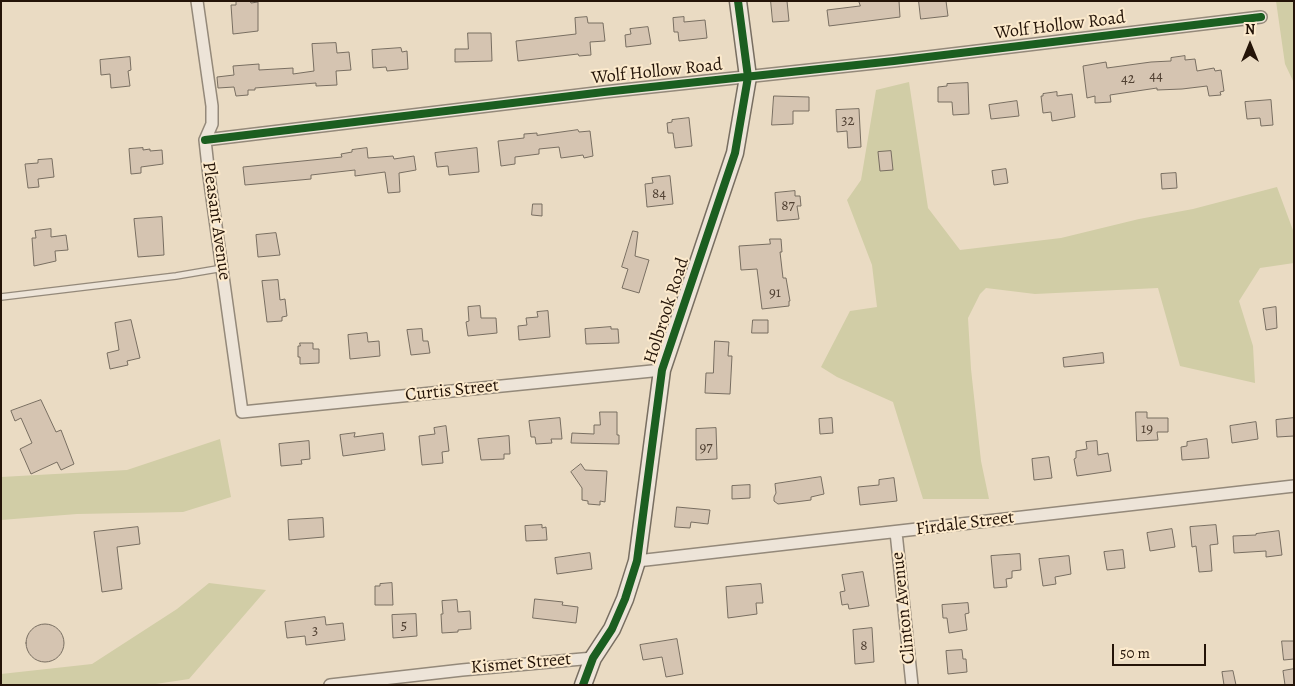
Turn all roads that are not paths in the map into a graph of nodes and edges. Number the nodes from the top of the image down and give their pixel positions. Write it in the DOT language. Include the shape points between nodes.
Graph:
graph roads {
  1 [pos="197,1"];
  2 [pos="738,1"];
  3 [pos="1262,17"];
  4 [pos="748,77"];
  5 [pos="205,140"];
  6 [pos="223,268"];
  7 [pos="1,297"];
  8 [pos="662,370"];
  9 [pos="242,412"];
  10 [pos="1294,486"];
  11 [pos="896,532"];
  12 [pos="637,561"];
  13 [pos="593,658"];
  14 [pos="330,685"];
  15 [pos="583,685"];
  16 [pos="912,685"];
  1 -- 5 [label="street, Pleasant Avenue" via="212,106 212,124"];
  2 -- 4 [label="street, Holbrook Road"];
  3 -- 4 [label="street, Wolf Hollow Road"];
  4 -- 5 [label="street, Wolf Hollow Road"];
  4 -- 8 [label="street, Holbrook Road" via="736,153"];
  5 -- 6 [label="street, Pleasant Avenue"];
  6 -- 7 [label="lane"];
  6 -- 9 [label="street, Pleasant Avenue"];
  8 -- 9 [label="street, Curtis Street"];
  8 -- 12 [label="street, Holbrook Road"];
  10 -- 11 [label="street, Firdale Street"];
  11 -- 12 [label="street, Firdale Street"];
  11 -- 16 [label="street, Clinton Avenue"];
  12 -- 13 [label="street, Holbrook Road" via="612,629"];
  13 -- 14 [label="street, Kismet Street"];
  13 -- 15 [label="street, Holbrook Road"];
}
